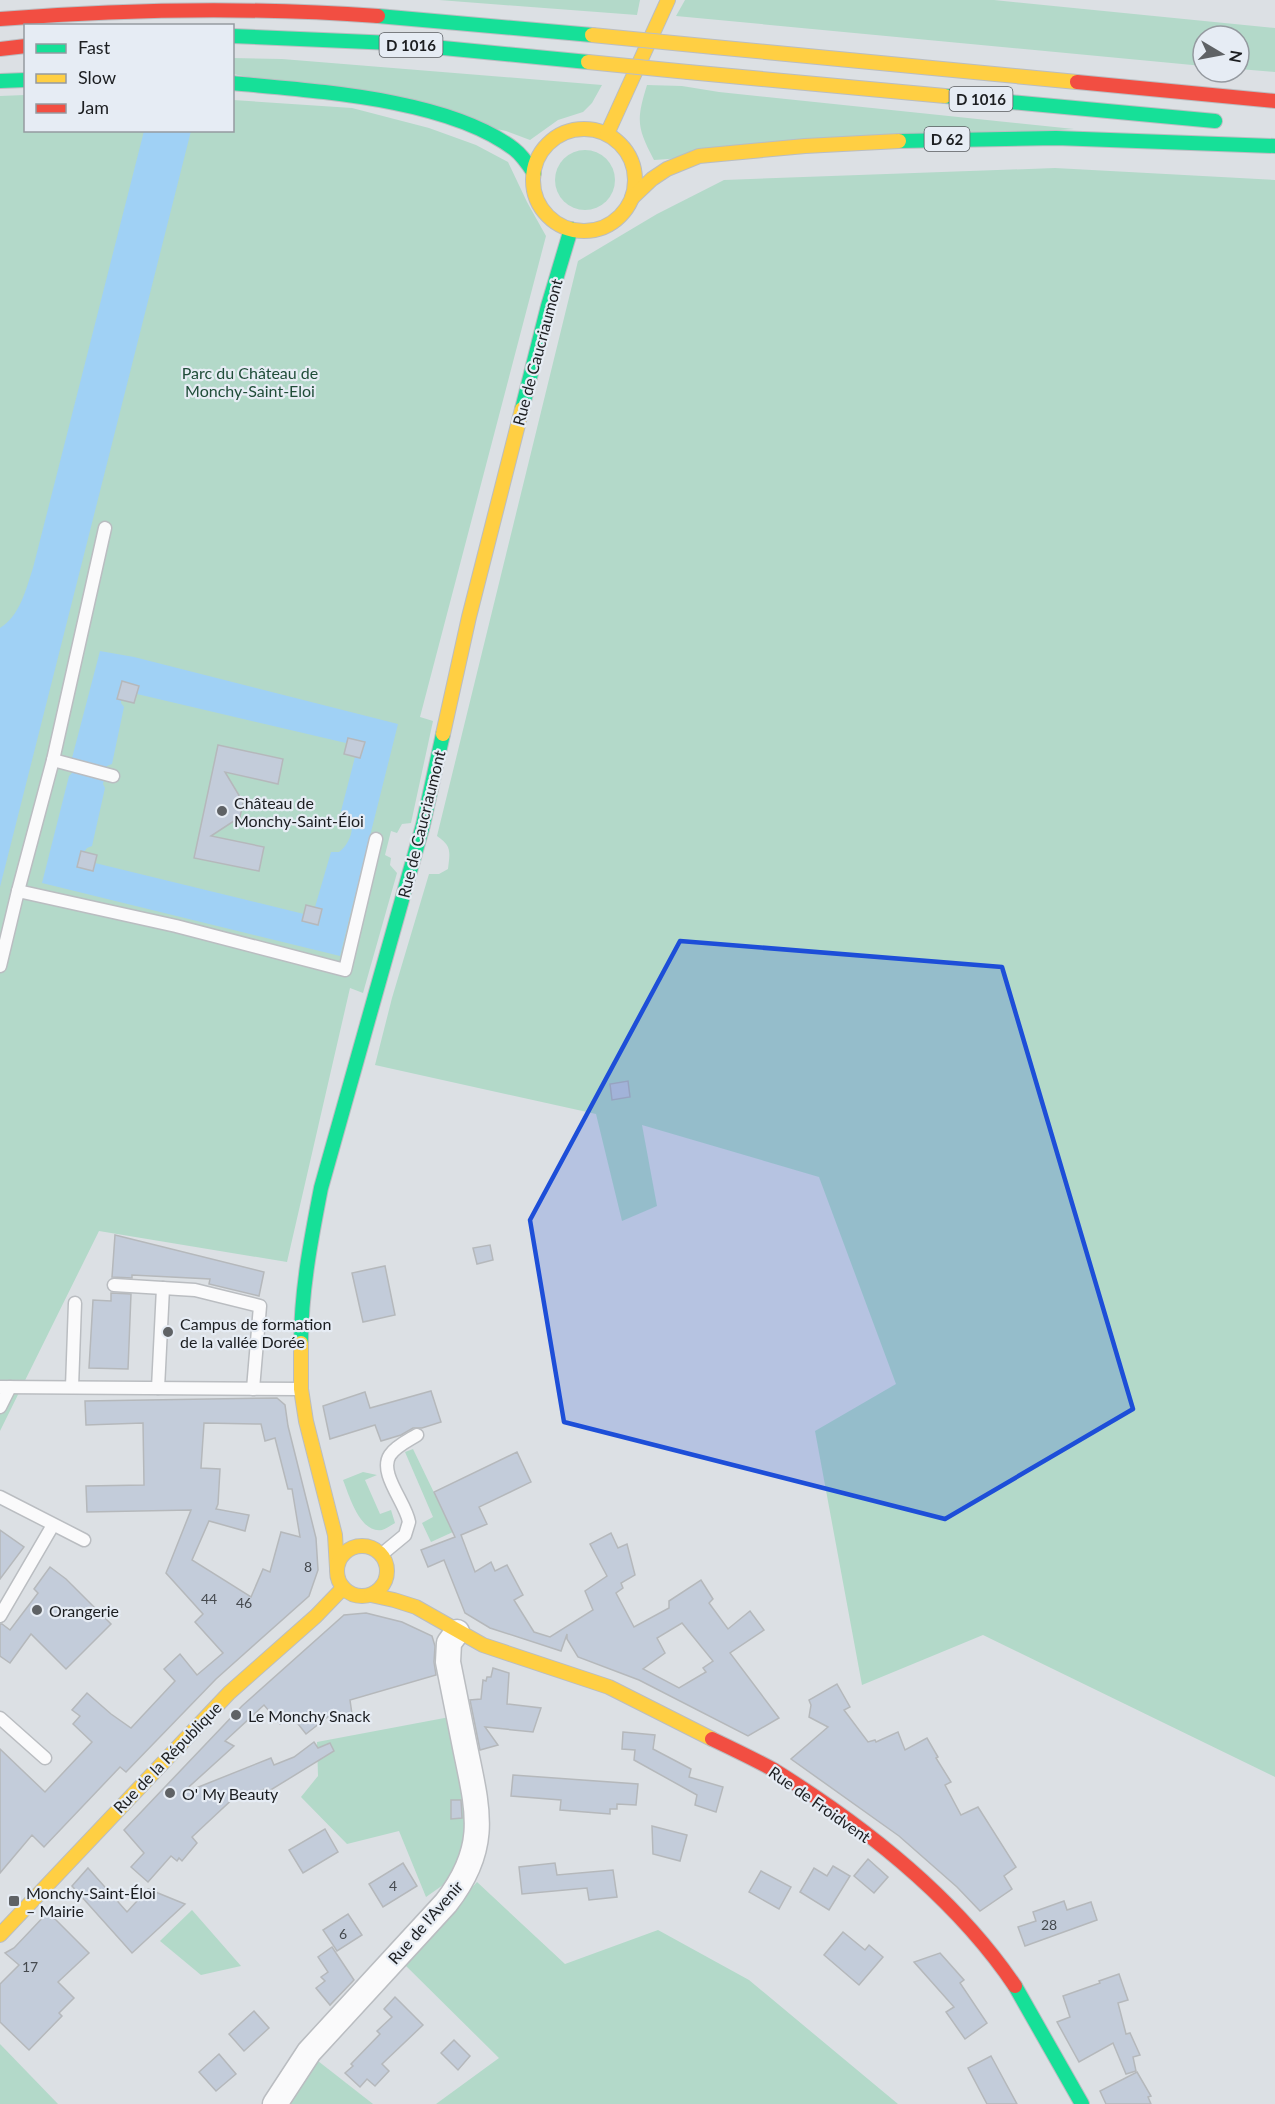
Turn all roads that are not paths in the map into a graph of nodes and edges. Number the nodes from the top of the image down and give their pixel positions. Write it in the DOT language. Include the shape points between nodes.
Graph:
graph roads {
  1 [pos="667,2"];
  2 [pos="0,19"];
  3 [pos="234,36"];
  4 [pos="24,46"];
  5 [pos="0,49"];
  6 [pos="24,80"];
  7 [pos="0,81"];
  8 [pos="234,83"];
  9 [pos="1275,101"];
  10 [pos="1225,122"];
  11 [pos="607,134"];
  12 [pos="1275,146"];
  13 [pos="534,173"];
  14 [pos="632,198"];
  15 [pos="571,229"];
  16 [pos="105,528"];
  17 [pos="59,762"];
  18 [pos="113,776"];
  19 [pos="376,839"];
  20 [pos="18,891"];
  21 [pos="0,966"];
  22 [pos="114,1285"];
  23 [pos="163,1288"];
  24 [pos="75,1303"];
  25 [pos="5,1387"];
  26 [pos="72,1387"];
  27 [pos="158,1388"];
  28 [pos="254,1389"];
  29 [pos="302,1389"];
  30 [pos="0,1407"];
  31 [pos="306,1422"];
  32 [pos="417,1435"];
  33 [pos="0,1497"];
  34 [pos="342,1503"];
  35 [pos="53,1525"];
  36 [pos="356,1532"];
  37 [pos="84,1540"];
  38 [pos="368,1546"];
  39 [pos="384,1558"];
  40 [pos="337,1568"];
  41 [pos="398,1576"];
  42 [pos="343,1588"];
  43 [pos="410,1590"];
  44 [pos="371,1595"];
  45 [pos="431,1614"];
  46 [pos="0,1616"];
  47 [pos="457,1632"];
  48 [pos="0,1718"];
  49 [pos="45,1758"];
  50 [pos="0,1935"];
  51 [pos="275,2104"];
  52 [pos="1082,2104"];
  1 -- 11 [label="main road"];
  2 -- 9 [label="main road, D 1016, bridge" via="117,8 235,6 389,15"];
  3 -- 10 [label="main road, D 1016, bridge" via="392,43"];
  4 -- 5 [label="main road"];
  6 -- 7 [label="main road"];
  8 -- 13 [label="main road" via="354,98 444,117 503,141 523,157"];
  11 -- 13 [label="main road" via="585,129 564,133 541,152"];
  11 -- 14 [label="main road" via="619,142 632,161"];
  12 -- 14 [label="main road, D 62" via="996,137 720,153 680,162 660,173"];
  13 -- 15 [label="main road" via="534,188 542,208"];
  14 -- 15 [label="main road" via="607,226 586,231"];
  15 -- 29 [label="main road, Rue de Caucriaumont" via="471,608 423,825 321,1188 301,1322"];
  16 -- 17 [label="lane"];
  17 -- 18 [label="lane"];
  17 -- 20 [label="lane"];
  19 -- 20 [label="lane" via="345,970"];
  20 -- 21 [label="lane"];
  22 -- 23 [label="lane"];
  23 -- 27 [label="lane"];
  23 -- 28 [label="lane" via="195,1290 260,1306"];
  24 -- 26 [label="lane"];
  25 -- 26 [label="lane"];
  25 -- 30 [label="lane"];
  26 -- 27 [label="lane"];
  27 -- 28 [label="lane"];
  28 -- 29 [label="lane"];
  29 -- 31 [label="main road, Rue de Caucriaumont"];
  31 -- 34 [label="main road"];
  31 -- 40 [label="main road" via="335,1535"];
  32 -- 39 [label="lane" via="390,1454 387,1461 387,1473 409,1522 405,1535"];
  33 -- 35 [label="lane"];
  35 -- 37 [label="lane"];
  35 -- 46 [label="lane"];
  36 -- 38 [label="main road"];
  38 -- 39 [label="main road"];
  38 -- 40 [label="main road" via="346,1551"];
  39 -- 41 [label="main road"];
  39 -- 44 [label="main road" via="385,1583"];
  40 -- 42 [label="main road"];
  42 -- 44 [label="main road" via="354,1595"];
  42 -- 50 [label="main road, Rue de la République" via="159,1764"];
  43 -- 45 [label="main road"];
  44 -- 45 [label="main road" via="397,1600"];
  45 -- 47 [label="main road"];
  47 -- 51 [label="street, Rue de l'Avenir" via="449,1643 448,1662 477,1803 477,1837 471,1862 446,1903 309,2052"];
  47 -- 52 [label="main road, Rue de Froidvent" via="491,1648 632,1697 766,1766 870,1838 945,1901 984,1943 1014,1985"];
  48 -- 49 [label="lane"];
}
